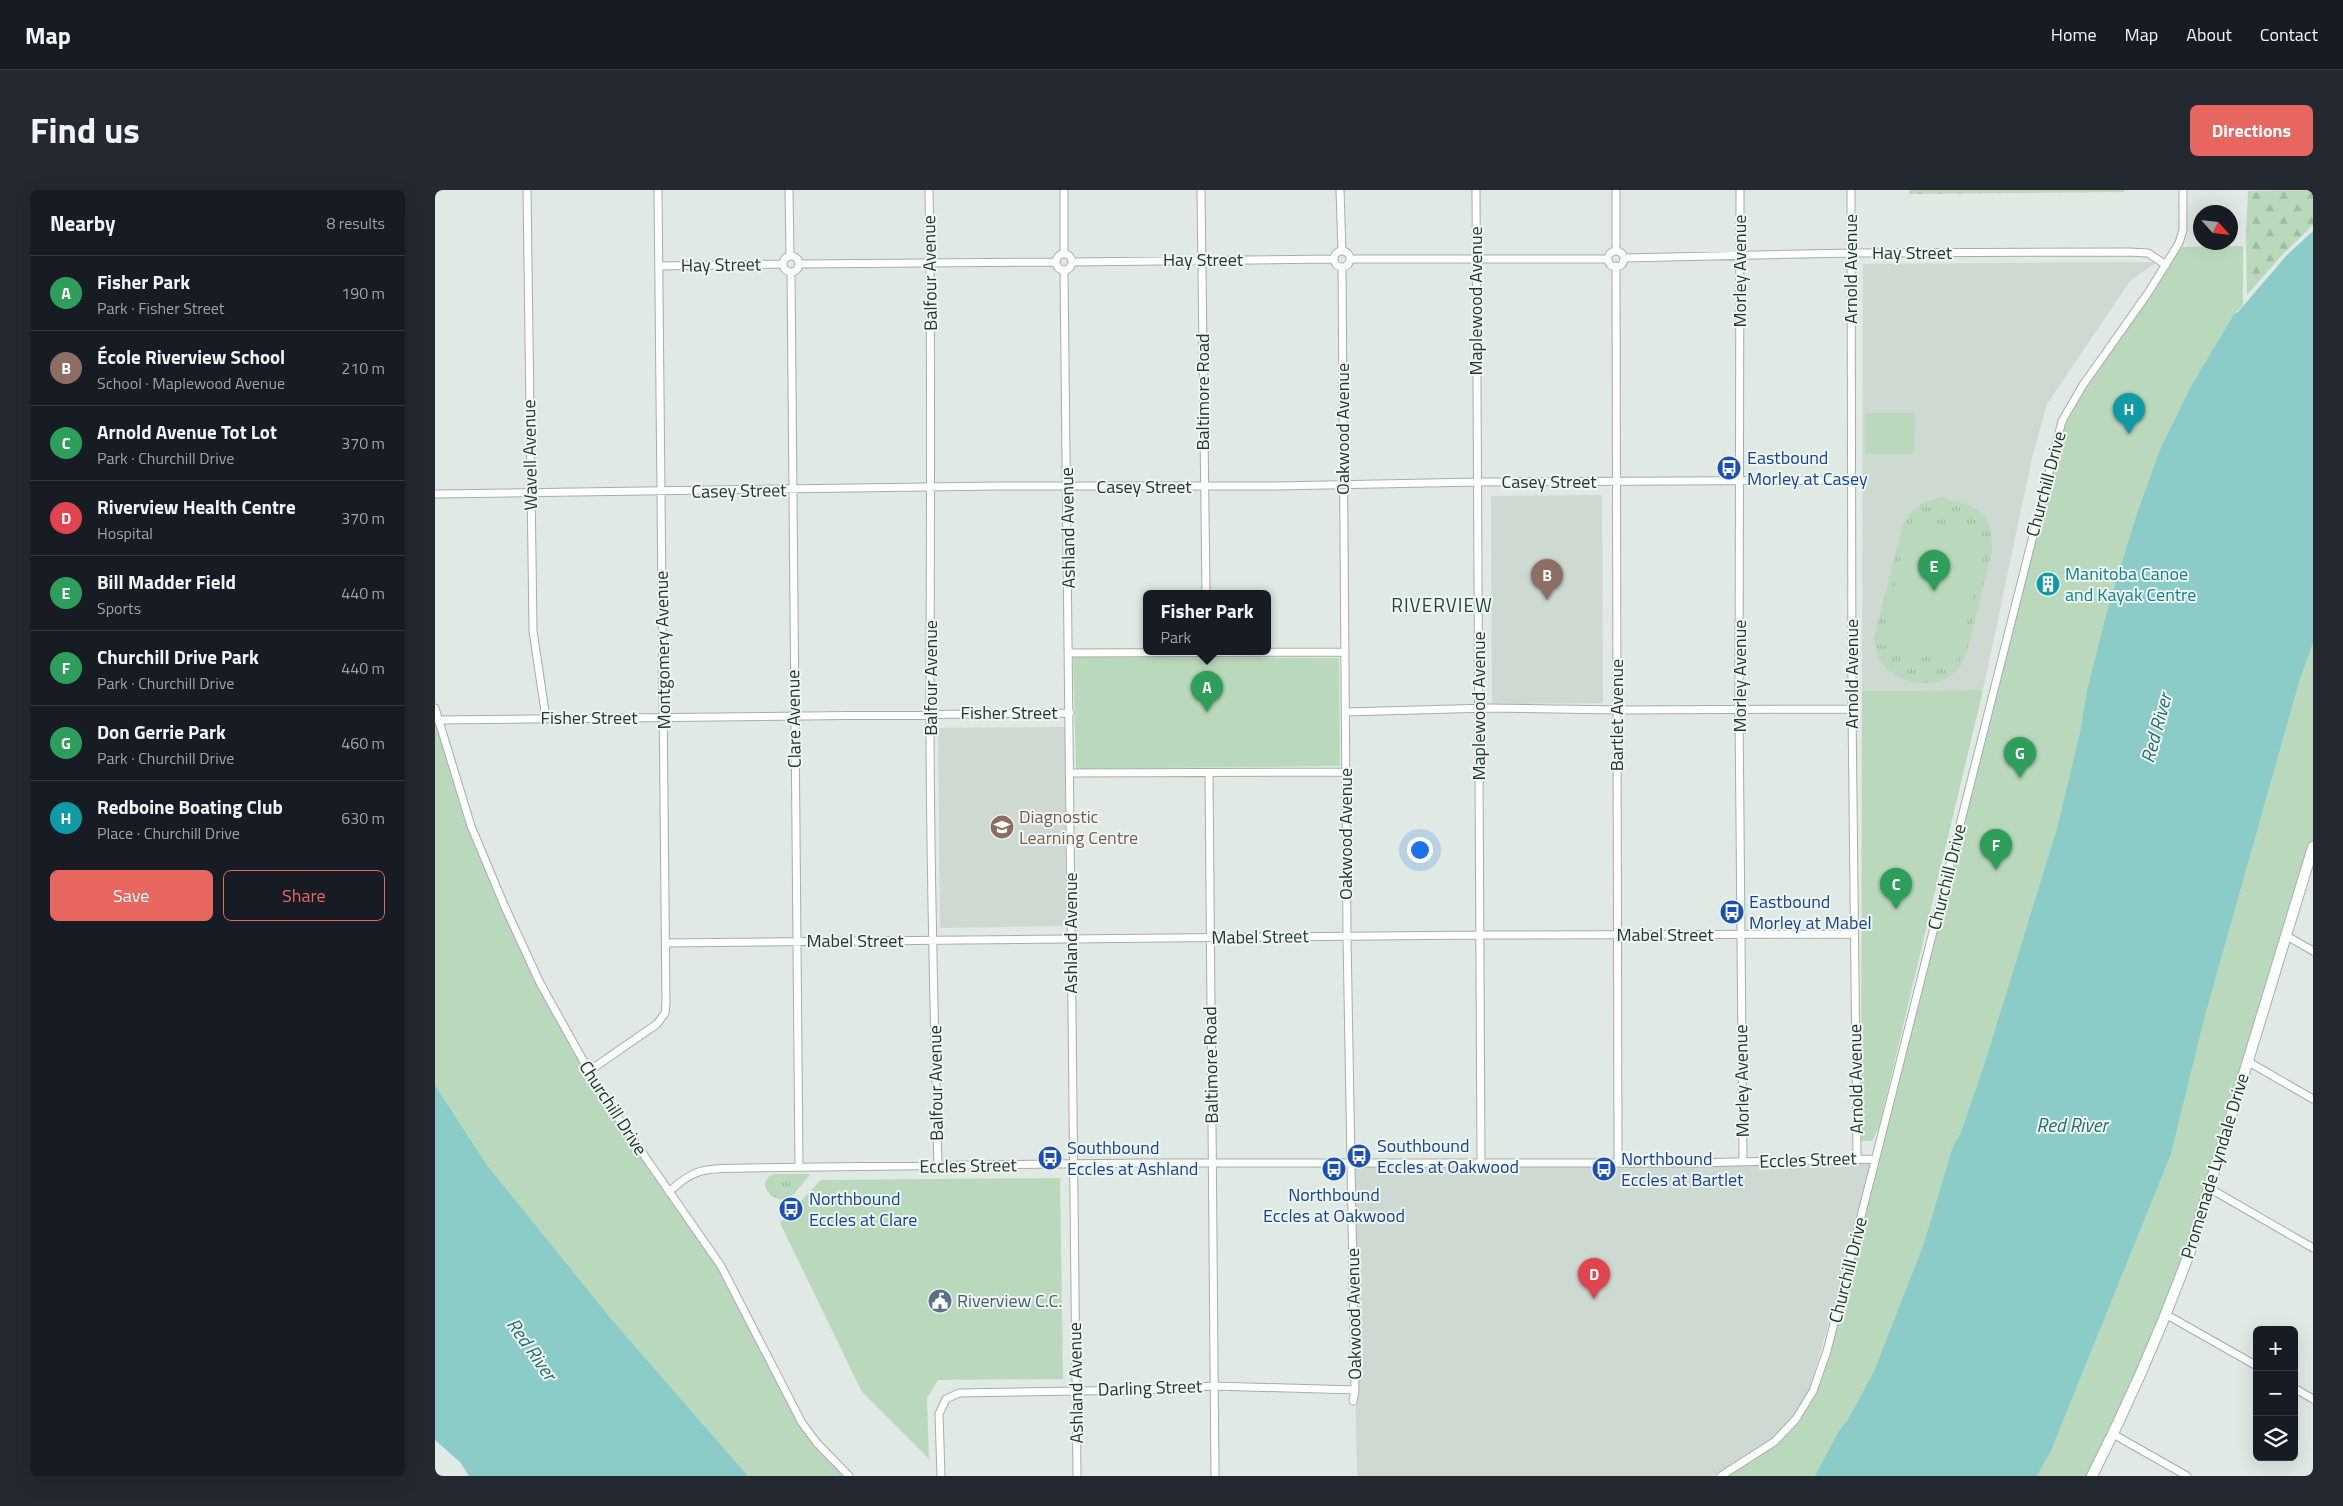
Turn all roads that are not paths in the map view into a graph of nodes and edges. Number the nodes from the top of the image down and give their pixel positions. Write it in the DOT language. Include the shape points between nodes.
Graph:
graph roads {
  1 [pos="527,190"];
  2 [pos="658,190"];
  3 [pos="789,190"];
  4 [pos="929,190"];
  5 [pos="1064,190"];
  6 [pos="1201,190"];
  7 [pos="1340,190"];
  8 [pos="1476,190"];
  9 [pos="1616,190"];
  10 [pos="1740,190"];
  11 [pos="1851,190"];
  12 [pos="2183,190"];
  13 [pos="1616,250"];
  14 [pos="1342,251"];
  15 [pos="1851,253"];
  16 [pos="1064,254"];
  17 [pos="790,256"];
  18 [pos="1739,256"];
  19 [pos="1475,258"];
  20 [pos="1608,258"];
  21 [pos="1624,258"];
  22 [pos="1334,259"];
  23 [pos="1350,259"];
  24 [pos="931,262"];
  25 [pos="1056,262"];
  26 [pos="1072,262"];
  27 [pos="1202,262"];
  28 [pos="783,264"];
  29 [pos="799,264"];
  30 [pos="2166,265"];
  31 [pos="659,266"];
  32 [pos="1616,266"];
  33 [pos="1342,267"];
  34 [pos="1064,270"];
  35 [pos="791,272"];
  36 [pos="1741,480"];
  37 [pos="1853,480"];
  38 [pos="1616,481"];
  39 [pos="1478,482"];
  40 [pos="1344,485"];
  41 [pos="1067,487"];
  42 [pos="1203,487"];
  43 [pos="932,488"];
  44 [pos="792,490"];
  45 [pos="530,492"];
  46 [pos="661,492"];
  47 [pos="435,494"];
  48 [pos="1206,590"];
  49 [pos="1143,652"];
  50 [pos="1271,652"];
  51 [pos="1344,652"];
  52 [pos="1069,653"];
  53 [pos="435,708"];
  54 [pos="1479,708"];
  55 [pos="1852,709"];
  56 [pos="1617,710"];
  57 [pos="1739,710"];
  58 [pos="1345,712"];
  59 [pos="1070,713"];
  60 [pos="930,714"];
  61 [pos="793,716"];
  62 [pos="546,718"];
  63 [pos="663,718"];
  64 [pos="438,720"];
  65 [pos="1346,772"];
  66 [pos="1070,773"];
  67 [pos="1209,773"];
  68 [pos="2313,847"];
  69 [pos="1740,934"];
  70 [pos="1854,934"];
  71 [pos="1481,935"];
  72 [pos="2285,935"];
  73 [pos="1347,936"];
  74 [pos="1617,936"];
  75 [pos="1210,938"];
  76 [pos="1071,939"];
  77 [pos="932,941"];
  78 [pos="797,942"];
  79 [pos="666,943"];
  80 [pos="2313,951"];
  81 [pos="2247,1061"];
  82 [pos="589,1071"];
  83 [pos="2313,1099"];
  84 [pos="1857,1158"];
  85 [pos="1875,1159"];
  86 [pos="1481,1162"];
  87 [pos="1743,1162"];
  88 [pos="1212,1163"];
  89 [pos="1618,1163"];
  90 [pos="1074,1165"];
  91 [pos="1351,1165"];
  92 [pos="938,1166"];
  93 [pos="799,1167"];
  94 [pos="2209,1188"];
  95 [pos="669,1192"];
  96 [pos="2313,1248"];
  97 [pos="2167,1315"];
  98 [pos="2253,1364"];
  99 [pos="1214,1386"];
  100 [pos="1076,1390"];
  101 [pos="1355,1390"];
  102 [pos="2298,1390"];
  103 [pos="2313,1399"];
  104 [pos="1353,1401"];
  105 [pos="2113,1434"];
  106 [pos="849,1476"];
  107 [pos="941,1476"];
  108 [pos="1077,1476"];
  109 [pos="1215,1476"];
  110 [pos="1721,1476"];
  111 [pos="2092,1476"];
  112 [pos="2187,1476"];
  1 -- 45 [label="street, Wavell Avenue"];
  2 -- 31 [label="street, Montgomery Avenue"];
  3 -- 17 [label="street"];
  4 -- 24 [label="street, Balfour Avenue"];
  5 -- 16 [label="street"];
  6 -- 27 [label="street, Baltimore Road"];
  7 -- 14 [label="street"];
  8 -- 19 [label="street, Maplewood Avenue"];
  9 -- 13 [label="street"];
  10 -- 18 [label="street, Morley Avenue"];
  11 -- 15 [label="street, Arnold Avenue"];
  12 -- 30 [label="street, Churchill Drive" via="2183,231"];
  13 -- 20 [label="street"];
  13 -- 21 [label="street"];
  14 -- 22 [label="street"];
  14 -- 23 [label="street"];
  15 -- 18 [label="street, Hay Street"];
  15 -- 30 [label="street, Hay Street" via="2144,252"];
  15 -- 37 [label="street, Arnold Avenue"];
  16 -- 25 [label="street"];
  16 -- 26 [label="street"];
  17 -- 28 [label="street"];
  17 -- 29 [label="street"];
  18 -- 21 [label="street, Hay Street"];
  18 -- 36 [label="street, Morley Avenue"];
  19 -- 20 [label="street"];
  19 -- 23 [label="street"];
  19 -- 39 [label="street, Maplewood Avenue"];
  20 -- 32 [label="street" via="1610,264"];
  21 -- 32 [label="street"];
  22 -- 27 [label="street, Hay Street"];
  22 -- 33 [label="street"];
  23 -- 33 [label="street"];
  24 -- 25 [label="street"];
  24 -- 29 [label="street"];
  24 -- 43 [label="street, Balfour Avenue"];
  25 -- 34 [label="street"];
  26 -- 27 [label="street, Hay Street"];
  26 -- 34 [label="street"];
  27 -- 42 [label="street, Baltimore Road"];
  28 -- 31 [label="street, Hay Street"];
  28 -- 35 [label="street" via="785,270"];
  29 -- 35 [label="street" via="797,270"];
  30 -- 85 [label="street, Churchill Drive" via="2083,384 2062,421"];
  31 -- 46 [label="street, Montgomery Avenue"];
  32 -- 38 [label="street, Bartlet Avenue"];
  33 -- 40 [label="street, Oakwood Avenue"];
  34 -- 41 [label="street, Ashland Avenue"];
  35 -- 44 [label="street, Clare Avenue"];
  36 -- 37 [label="street, Casey Street"];
  36 -- 38 [label="street, Casey Street"];
  36 -- 57 [label="street, Morley Avenue"];
  37 -- 55 [label="street, Arnold Avenue"];
  38 -- 39 [label="street, Casey Street"];
  38 -- 56 [label="street, Bartlet Avenue"];
  39 -- 40 [label="street, Casey Street"];
  39 -- 54 [label="street, Maplewood Avenue"];
  40 -- 42 [label="street, Casey Street"];
  40 -- 51 [label="street, Oakwood Avenue"];
  41 -- 42 [label="street, Casey Street"];
  41 -- 43 [label="street, Casey Street"];
  41 -- 52 [label="street, Ashland Avenue"];
  42 -- 48 [label="street, Baltimore Road"];
  43 -- 44 [label="street, Casey Street"];
  43 -- 60 [label="street, Balfour Avenue"];
  44 -- 46 [label="street, Casey Street"];
  44 -- 61 [label="street, Clare Avenue"];
  45 -- 46 [label="street, Casey Street"];
  45 -- 47 [label="street, Casey Street"];
  45 -- 62 [label="street, Wavell Avenue" via="533,631"];
  46 -- 63 [label="street, Montgomery Avenue"];
  49 -- 52 [label="street"];
  50 -- 51 [label="street"];
  51 -- 58 [label="street, Oakwood Avenue"];
  52 -- 59 [label="street, Ashland Avenue"];
  53 -- 64 [label="street, Churchill Drive"];
  54 -- 56 [label="street"];
  54 -- 58 [label="street"];
  54 -- 71 [label="street, Maplewood Avenue"];
  55 -- 57 [label="street"];
  55 -- 70 [label="street, Arnold Avenue"];
  56 -- 57 [label="street"];
  56 -- 74 [label="street, Bartlet Avenue"];
  57 -- 69 [label="street, Morley Avenue"];
  58 -- 65 [label="street, Oakwood Avenue"];
  59 -- 60 [label="street, Fisher Street"];
  59 -- 66 [label="street, Ashland Avenue"];
  60 -- 61 [label="street, Fisher Street"];
  60 -- 77 [label="street, Balfour Avenue"];
  61 -- 63 [label="street, Fisher Street"];
  61 -- 78 [label="street, Clare Avenue"];
  62 -- 63 [label="street, Fisher Street"];
  62 -- 64 [label="street, Fisher Street"];
  63 -- 79 [label="street, Montgomery Avenue"];
  64 -- 82 [label="street, Churchill Drive" via="471,826 504,905 540,983"];
  65 -- 67 [label="street"];
  65 -- 73 [label="street, Oakwood Avenue"];
  66 -- 67 [label="street"];
  66 -- 76 [label="street, Ashland Avenue"];
  67 -- 75 [label="street, Baltimore Road"];
  68 -- 72 [label="street, Promenade Lyndale Drive"];
  69 -- 70 [label="street, Mabel Street"];
  69 -- 74 [label="street, Mabel Street"];
  69 -- 87 [label="street, Morley Avenue"];
  70 -- 84 [label="street, Arnold Avenue"];
  71 -- 73 [label="street, Mabel Street"];
  71 -- 74 [label="street, Mabel Street"];
  71 -- 86 [label="street, Maplewood Avenue"];
  72 -- 80 [label="street"];
  72 -- 81 [label="street, Promenade Lyndale Drive"];
  73 -- 75 [label="street, Mabel Street"];
  73 -- 91 [label="street, Oakwood Avenue"];
  74 -- 89 [label="street, Bartlet Avenue"];
  75 -- 76 [label="street, Mabel Street"];
  75 -- 88 [label="street, Baltimore Road"];
  76 -- 77 [label="street, Mabel Street"];
  76 -- 90 [label="street, Ashland Avenue"];
  77 -- 78 [label="street, Mabel Street"];
  77 -- 92 [label="street, Balfour Avenue"];
  78 -- 79 [label="street, Mabel Street"];
  78 -- 93 [label="street, Clare Avenue"];
  79 -- 82 [label="street, Montgomery Avenue" via="666,1004 661,1020"];
  81 -- 83 [label="street"];
  81 -- 94 [label="street, Promenade Lyndale Drive"];
  82 -- 95 [label="street, Churchill Drive"];
  84 -- 85 [label="street, Eccles Street"];
  84 -- 87 [label="street, Eccles Street"];
  85 -- 110 [label="street, Churchill Drive" via="1827,1352 1813,1391 1796,1419 1773,1442"];
  86 -- 89 [label="street, Eccles Street"];
  86 -- 91 [label="street, Eccles Street"];
  87 -- 89 [label="street, Eccles Street"];
  88 -- 90 [label="street, Eccles Street"];
  88 -- 91 [label="street, Eccles Street"];
  88 -- 99 [label="street, Baltimore Road"];
  90 -- 92 [label="street, Eccles Street"];
  90 -- 100 [label="street, Ashland Avenue"];
  91 -- 101 [label="street, Oakwood Avenue"];
  92 -- 93 [label="street, Eccles Street"];
  93 -- 95 [label="street, Eccles Street" via="701,1170 682,1179"];
  94 -- 96 [label="street"];
  94 -- 97 [label="street, Promenade Lyndale Drive"];
  95 -- 106 [label="street, Churchill Drive" via="733,1285 802,1423"];
  97 -- 98 [label="street"];
  97 -- 105 [label="street, Promenade Lyndale Drive"];
  99 -- 100 [label="street, Darling Street"];
  99 -- 101 [label="street, Darling Street"];
  99 -- 109 [label="street, Baltimore Road"];
  100 -- 107 [label="street, Darling Street" via="959,1393 946,1400 939,1414"];
  100 -- 108 [label="street, Ashland Avenue"];
  101 -- 104 [label="street, Oakwood Avenue"];
  102 -- 103 [label="street"];
  105 -- 111 [label="street, Promenade Lyndale Drive"];
  105 -- 112 [label="street"];
}
